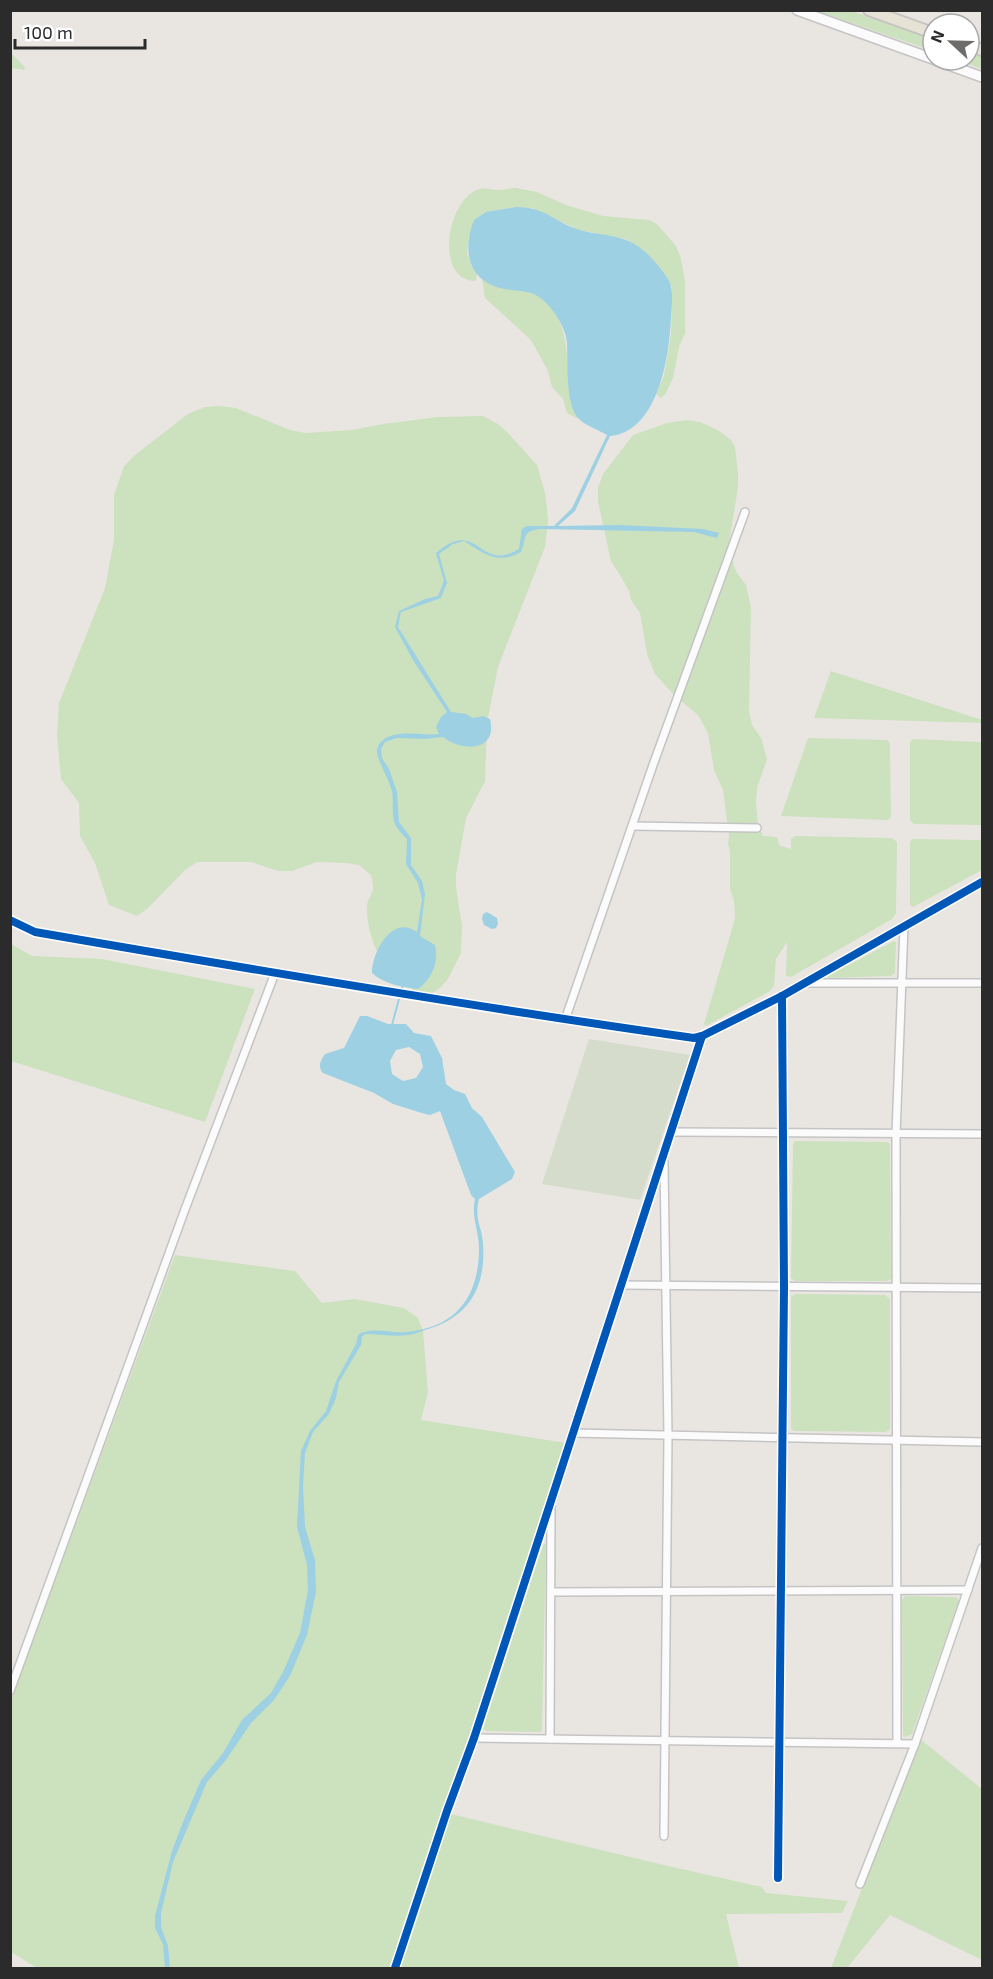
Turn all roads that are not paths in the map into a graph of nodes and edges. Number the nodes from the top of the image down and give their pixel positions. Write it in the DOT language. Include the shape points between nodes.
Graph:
graph roads {
  1 [pos="797,10"];
  2 [pos="869,10"];
  3 [pos="921,29"];
  4 [pos="921,55"];
  5 [pos="745,512"];
  6 [pos="632,826"];
  7 [pos="757,828"];
  8 [pos="982,882"];
  9 [pos="10,920"];
  10 [pos="904,926"];
  11 [pos="275,973"];
  12 [pos="806,983"];
  13 [pos="902,983"];
  14 [pos="982,983"];
  15 [pos="782,996"];
  16 [pos="565,1020"];
  17 [pos="702,1036"];
  18 [pos="672,1132"];
  19 [pos="783,1133"];
  20 [pos="896,1134"];
  21 [pos="982,1134"];
  22 [pos="664,1156"];
  23 [pos="622,1285"];
  24 [pos="666,1286"];
  25 [pos="784,1287"];
  26 [pos="896,1287"];
  27 [pos="982,1288"];
  28 [pos="573,1433"];
  29 [pos="668,1436"];
  30 [pos="782,1438"];
  31 [pos="897,1440"];
  32 [pos="982,1442"];
  33 [pos="551,1501"];
  34 [pos="982,1548"];
  35 [pos="968,1590"];
  36 [pos="781,1591"];
  37 [pos="897,1591"];
  38 [pos="551,1592"];
  39 [pos="666,1592"];
  40 [pos="10,1690"];
  41 [pos="474,1738"];
  42 [pos="550,1738"];
  43 [pos="665,1740"];
  44 [pos="780,1742"];
  45 [pos="897,1743"];
  46 [pos="915,1744"];
  47 [pos="664,1836"];
  48 [pos="778,1878"];
  49 [pos="860,1884"];
  50 [pos="395,1968"];
  1 -- 4 [label="street"];
  2 -- 3 [label="main road"];
  5 -- 6 [label="street"];
  6 -- 7 [label="street"];
  6 -- 16 [label="street"];
  8 -- 10 [label="street"];
  9 -- 11 [label="street" via="35,932"];
  10 -- 12 [label="street"];
  10 -- 13 [label="street"];
  11 -- 16 [label="street"];
  11 -- 40 [label="street"];
  12 -- 13 [label="street"];
  12 -- 15 [label="street"];
  13 -- 14 [label="street"];
  13 -- 20 [label="street"];
  15 -- 17 [label="street"];
  15 -- 19 [label="street"];
  16 -- 17 [label="street"];
  17 -- 18 [label="street"];
  18 -- 19 [label="street"];
  18 -- 22 [label="street"];
  19 -- 20 [label="street"];
  19 -- 25 [label="street"];
  20 -- 21 [label="street"];
  20 -- 26 [label="street"];
  22 -- 23 [label="street"];
  22 -- 24 [label="street"];
  23 -- 24 [label="street"];
  23 -- 28 [label="street"];
  24 -- 25 [label="street"];
  24 -- 29 [label="street"];
  25 -- 26 [label="street"];
  25 -- 30 [label="street"];
  26 -- 27 [label="street"];
  26 -- 31 [label="street"];
  28 -- 29 [label="street"];
  28 -- 33 [label="street"];
  29 -- 30 [label="street"];
  29 -- 39 [label="street"];
  30 -- 31 [label="street"];
  30 -- 36 [label="street"];
  31 -- 32 [label="street"];
  31 -- 37 [label="street"];
  33 -- 38 [label="street"];
  33 -- 41 [label="street"];
  34 -- 35 [label="street"];
  35 -- 37 [label="street"];
  35 -- 46 [label="street"];
  36 -- 37 [label="street"];
  36 -- 39 [label="street"];
  36 -- 44 [label="street"];
  37 -- 45 [label="street"];
  38 -- 39 [label="street"];
  38 -- 42 [label="street"];
  39 -- 43 [label="street"];
  41 -- 42 [label="street"];
  41 -- 50 [label="street"];
  42 -- 43 [label="street"];
  43 -- 44 [label="street"];
  43 -- 47 [label="street"];
  44 -- 45 [label="street"];
  44 -- 48 [label="street"];
  45 -- 46 [label="street"];
  46 -- 49 [label="street"];
}
